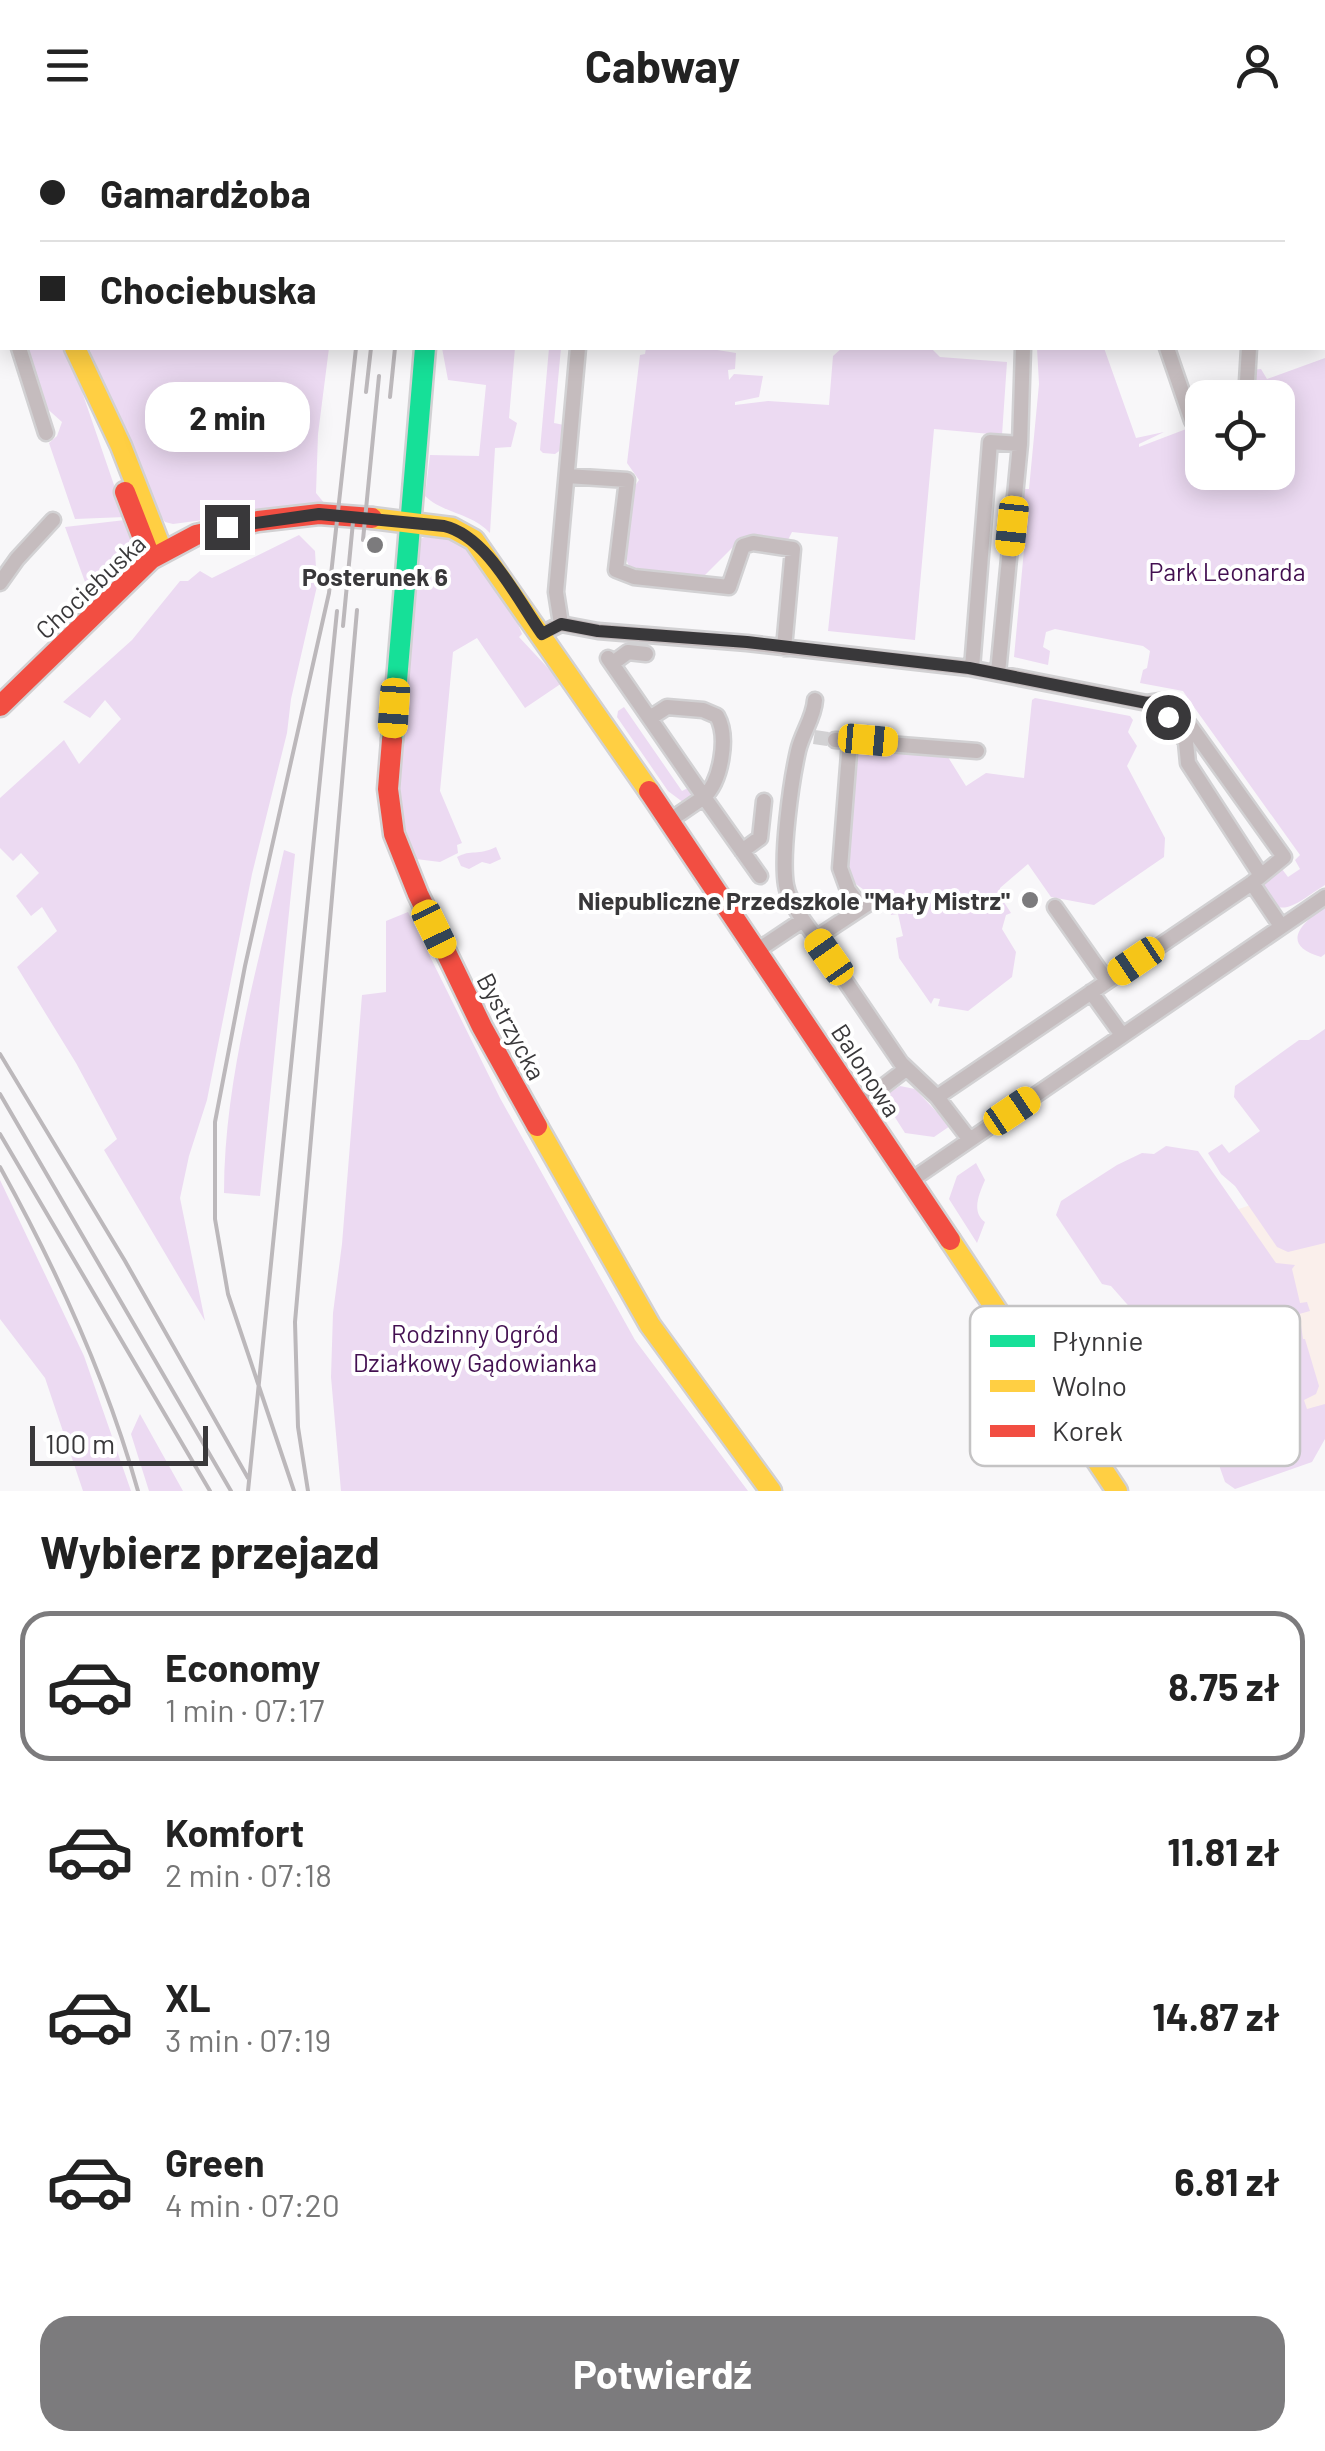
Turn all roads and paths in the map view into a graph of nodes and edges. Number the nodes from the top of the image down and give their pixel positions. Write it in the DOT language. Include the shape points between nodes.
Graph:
graph roads {
  1 [pos="19,350"];
  2 [pos="76,350"];
  3 [pos="426,350"];
  4 [pos="578,350"];
  5 [pos="1022,350"];
  6 [pos="1168,350"];
  7 [pos="1249,350"];
  8 [pos="1247,380"];
  9 [pos="1185,400"];
  10 [pos="46,432"];
  11 [pos="1020,444"];
  12 [pos="567,476"];
  13 [pos="53,520"];
  14 [pos="408,522"];
  15 [pos="0,554"];
  16 [pos="156,555"];
  17 [pos="981,555"];
  18 [pos="1009,556"];
  19 [pos="17,559"];
  20 [pos="0,583"];
  21 [pos="561,624"];
  22 [pos="542,634"];
  23 [pos="784,648"];
  24 [pos="646,654"];
  25 [pos="972,668"];
  26 [pos="998,673"];
  27 [pos="815,700"];
  28 [pos="0,706"];
  29 [pos="650,718"];
  30 [pos="1177,722"];
  31 [pos="976,751"];
  32 [pos="704,797"];
  33 [pos="764,801"];
  34 [pos="670,821"];
  35 [pos="742,851"];
  36 [pos="760,876"];
  37 [pos="1256,879"];
  38 [pos="1325,896"];
  39 [pos="1055,907"];
  40 [pos="803,920"];
  41 [pos="1281,926"];
  42 [pos="816,938"];
  43 [pos="758,950"];
  44 [pos="1107,981"];
  45 [pos="1090,992"];
  46 [pos="1122,1036"];
  47 [pos="906,1069"];
  48 [pos="937,1097"];
  49 [pos="860,1104"];
  50 [pos="970,1140"];
  51 [pos="910,1181"];
  52 [pos="993,1306"];
  53 [pos="1100,1466"];
  54 [pos="771,1491"];
  55 [pos="1117,1491"];
  1 -- 10 [label="street"];
  2 -- 16 [label="street"];
  3 -- 14 [label="street, Bystrzycka"];
  4 -- 12 [label="street"];
  5 -- 11 [label="street"];
  6 -- 9 [label="street"];
  7 -- 8 [label="street"];
  11 -- 17 [label="street" via="990,442"];
  11 -- 18 [label="street"];
  12 -- 21 [label="street" via="556,592"];
  12 -- 23 [label="street" via="627,480 616,570 634,577 729,587 742,546 793,549"];
  13 -- 19 [label="street"];
  14 -- 16 [label="street, Chociebuska" via="319,514 216,530"];
  14 -- 22 [label="street, Balonowa" via="452,528 474,540"];
  14 -- 54 [label="street, Bystrzycka" via="388,789 396,840 482,1027 650,1325"];
  15 -- 19 [label="street"];
  16 -- 28 [label="street, Chociebuska"];
  17 -- 18 [label="street"];
  17 -- 25 [label="street"];
  18 -- 26 [label="street"];
  19 -- 20 [label="street"];
  21 -- 22 [label="street"];
  21 -- 23 [label="street"];
  22 -- 34 [label="street, Balonowa"];
  23 -- 25 [label="street"];
  24 -- 29 [label="street" via="610,660"];
  25 -- 26 [label="street"];
  26 -- 30 [label="street" via="1147,703 1172,702"];
  27 -- 40 [label="street" via="793,786 785,876"];
  29 -- 32 [label="street"];
  29 -- 32 [label="street" via="667,707 708,711 720,720 719,770"];
  30 -- 37 [label="street" via="1188,763"];
  30 -- 37 [label="street" via="1284,856"];
  31 -- 42 [label="street" via="843,740 840,868 848,890 865,905"];
  32 -- 34 [label="street"];
  32 -- 35 [label="street"];
  33 -- 35 [label="street" via="760,838"];
  34 -- 43 [label="street, Balonowa"];
  35 -- 36 [label="street"];
  37 -- 41 [label="street"];
  37 -- 44 [label="street"];
  38 -- 41 [label="street"];
  39 -- 44 [label="street"];
  40 -- 42 [label="street"];
  40 -- 43 [label="street"];
  41 -- 46 [label="street"];
  42 -- 47 [label="street"];
  43 -- 49 [label="street, Balonowa"];
  44 -- 45 [label="street"];
  45 -- 46 [label="street"];
  45 -- 48 [label="street"];
  46 -- 50 [label="street"];
  47 -- 48 [label="street"];
  47 -- 49 [label="street"];
  48 -- 50 [label="street"];
  49 -- 51 [label="street, Balonowa"];
  50 -- 51 [label="street"];
  51 -- 52 [label="street, Balonowa"];
  53 -- 55 [label="street, Balonowa"];
}
